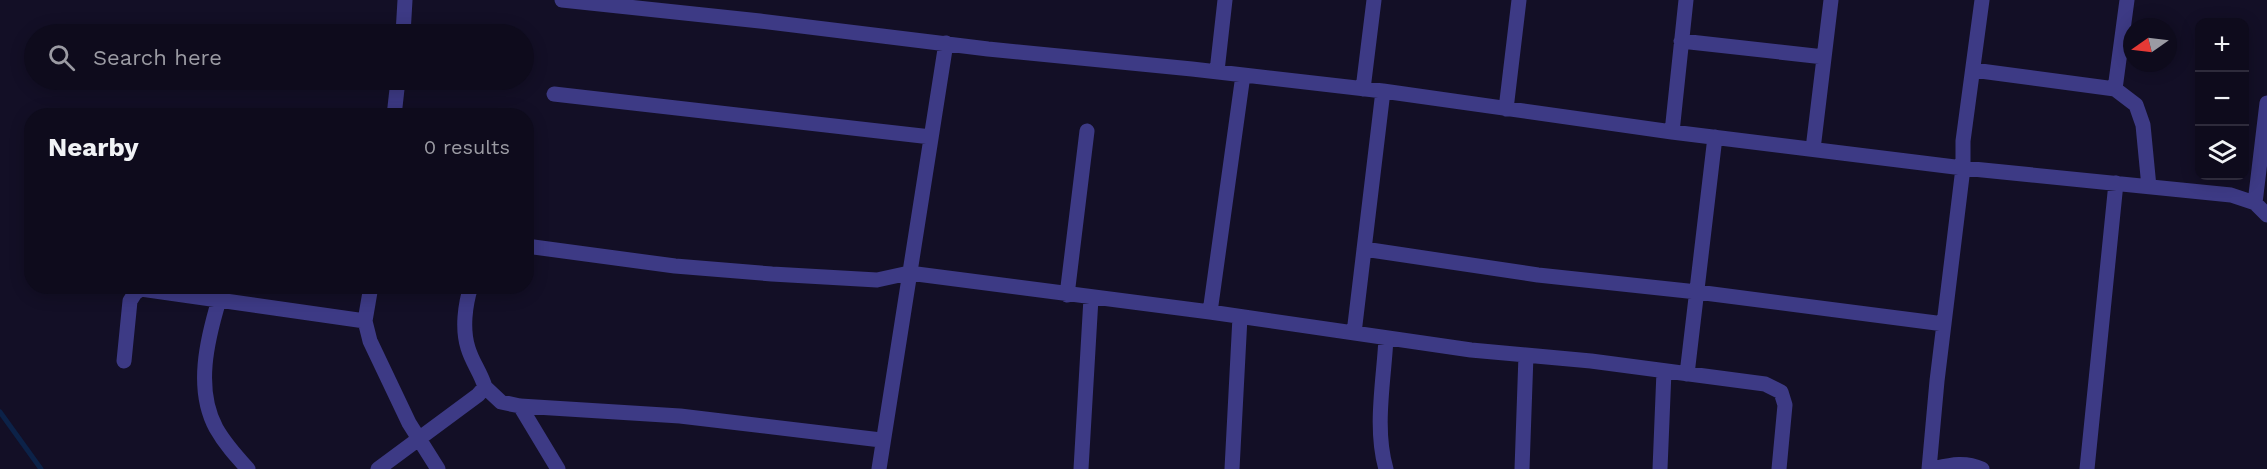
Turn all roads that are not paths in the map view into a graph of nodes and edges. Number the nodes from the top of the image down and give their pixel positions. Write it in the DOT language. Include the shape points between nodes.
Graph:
graph roads {
  1 [pos="405,0"];
  2 [pos="562,0"];
  3 [pos="1226,0"];
  4 [pos="1374,0"];
  5 [pos="1519,0"];
  6 [pos="1686,0"];
  7 [pos="1831,0"];
  8 [pos="1982,0"];
  9 [pos="2127,0"];
  10 [pos="404,24"];
  11 [pos="1681,41"];
  12 [pos="946,43"];
  13 [pos="1824,57"];
  14 [pos="1973,70"];
  15 [pos="1217,72"];
  16 [pos="1243,75"];
  17 [pos="1363,89"];
  18 [pos="2115,89"];
  19 [pos="397,90"];
  20 [pos="1383,91"];
  21 [pos="554,94"];
  22 [pos="2267,103"];
  23 [pos="395,108"];
  24 [pos="1506,109"];
  25 [pos="1087,131"];
  26 [pos="1672,132"];
  27 [pos="931,137"];
  28 [pos="1715,137"];
  29 [pos="1813,149"];
  30 [pos="1963,168"];
  31 [pos="2116,183"];
  32 [pos="2149,186"];
  33 [pos="2255,203"];
  34 [pos="2267,214"];
  35 [pos="534,247"];
  36 [pos="1364,249"];
  37 [pos="909,273"];
  38 [pos="1697,292"];
  39 [pos="134,294"];
  40 [pos="176,294"];
  41 [pos="370,294"];
  42 [pos="469,294"];
  43 [pos="1067,295"];
  44 [pos="1091,298"];
  45 [pos="219,300"];
  46 [pos="1210,312"];
  47 [pos="1240,317"];
  48 [pos="365,321"];
  49 [pos="1944,324"];
  50 [pos="1354,333"];
  51 [pos="1386,338"];
  52 [pos="1526,355"];
  53 [pos="124,361"];
  54 [pos="1664,371"];
  55 [pos="1687,374"];
  56 [pos="485,387"];
  57 [pos="520,406"];
  58 [pos="420,440"];
  59 [pos="881,440"];
  60 [pos="248,469"];
  61 [pos="378,469"];
  62 [pos="438,469"];
  63 [pos="558,469"];
  64 [pos="879,469"];
  65 [pos="1082,469"];
  66 [pos="1232,469"];
  67 [pos="1386,469"];
  68 [pos="1522,469"];
  69 [pos="1660,469"];
  70 [pos="1779,469"];
  71 [pos="1931,469"];
  72 [pos="1982,469"];
  73 [pos="2087,469"];
  1 -- 10 [label="street"];
  2 -- 12 [label="street"];
  3 -- 15 [label="street"];
  4 -- 17 [label="street"];
  5 -- 24 [label="street"];
  6 -- 11 [label="street"];
  7 -- 13 [label="street"];
  8 -- 14 [label="street"];
  9 -- 18 [label="street"];
  11 -- 13 [label="street"];
  11 -- 26 [label="street"];
  12 -- 15 [label="street"];
  12 -- 27 [label="street"];
  13 -- 29 [label="street"];
  14 -- 18 [label="street"];
  14 -- 30 [label="street"];
  15 -- 16 [label="street"];
  16 -- 17 [label="street"];
  16 -- 46 [label="street"];
  17 -- 20 [label="street"];
  18 -- 32 [label="street" via="2136,105 2143,124"];
  19 -- 23 [label="street"];
  20 -- 24 [label="street"];
  20 -- 36 [label="street"];
  21 -- 27 [label="street"];
  22 -- 33 [label="street"];
  24 -- 26 [label="street"];
  25 -- 43 [label="street"];
  26 -- 28 [label="street"];
  27 -- 37 [label="street"];
  28 -- 29 [label="street"];
  28 -- 38 [label="street"];
  29 -- 30 [label="street"];
  30 -- 31 [label="street"];
  30 -- 49 [label="street"];
  31 -- 32 [label="street"];
  31 -- 73 [label="street"];
  32 -- 33 [label="street" via="2231,195"];
  33 -- 34 [label="street"];
  35 -- 37 [label="street" via="771,274 877,280"];
  36 -- 38 [label="street" via="1538,275"];
  36 -- 50 [label="street"];
  37 -- 43 [label="street"];
  37 -- 59 [label="street"];
  38 -- 49 [label="street"];
  38 -- 55 [label="street"];
  39 -- 53 [label="street" via="130,301"];
  40 -- 45 [label="street"];
  41 -- 48 [label="street"];
  42 -- 56 [label="street" via="465,328 468,348"];
  43 -- 44 [label="street"];
  44 -- 46 [label="street"];
  44 -- 65 [label="street"];
  45 -- 48 [label="street"];
  45 -- 60 [label="street" via="205,362 206,400 215,427"];
  46 -- 47 [label="street"];
  47 -- 50 [label="street"];
  47 -- 66 [label="street"];
  48 -- 58 [label="street" via="378,359"];
  49 -- 71 [label="street"];
  50 -- 51 [label="street"];
  51 -- 52 [label="street"];
  51 -- 67 [label="street" via="1381,432"];
  52 -- 54 [label="street"];
  52 -- 68 [label="street"];
  54 -- 55 [label="street"];
  54 -- 69 [label="street"];
  55 -- 70 [label="street" via="1766,384 1781,392 1785,405"];
  56 -- 57 [label="street" via="501,402"];
  56 -- 58 [label="street"];
  57 -- 59 [label="street" via="680,416"];
  57 -- 63 [label="street"];
  58 -- 61 [label="street"];
  58 -- 62 [label="street"];
  59 -- 64 [label="street"];
  71 -- 72 [label="street" via="1956,463"];
}
